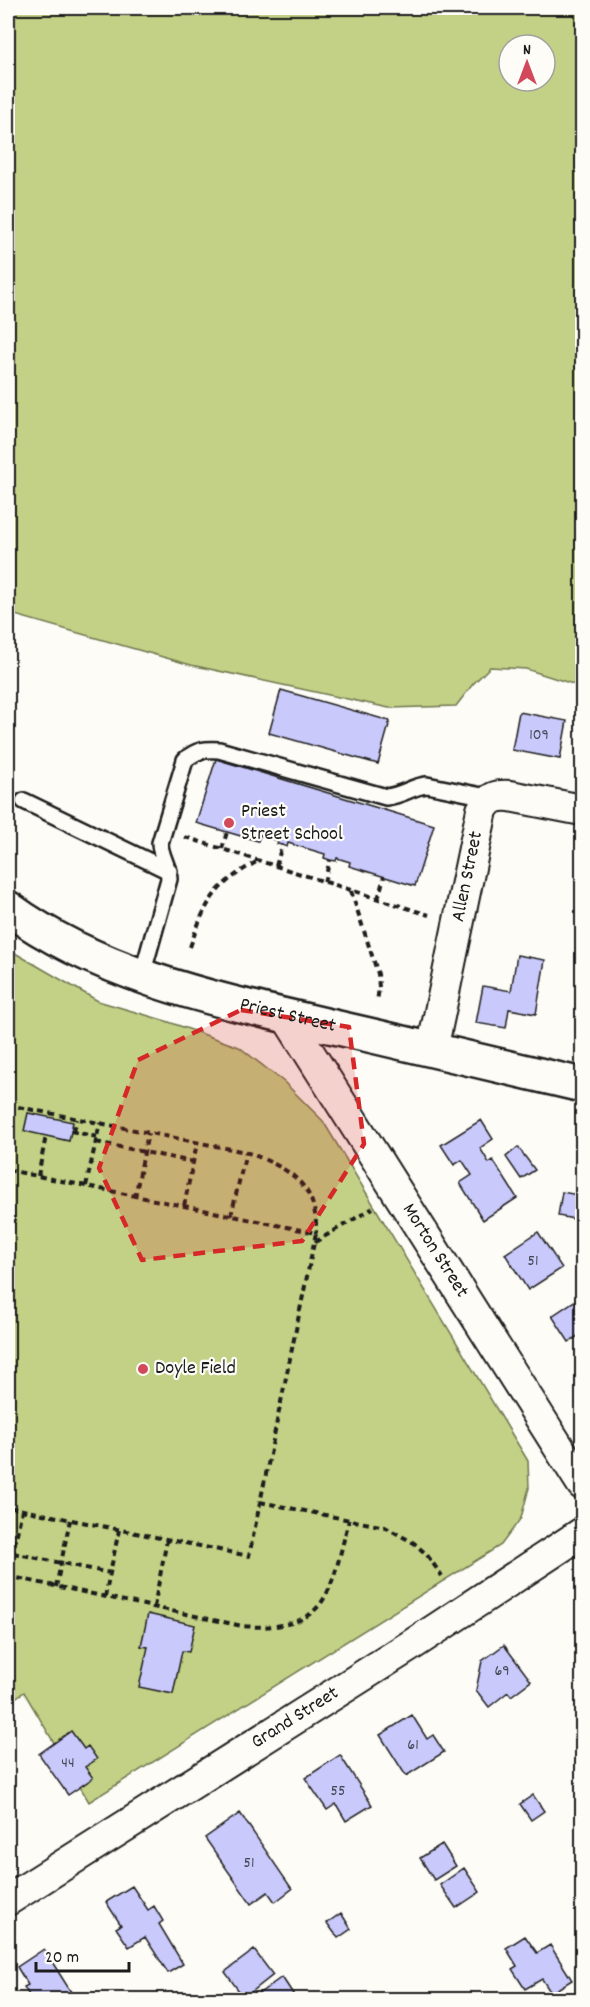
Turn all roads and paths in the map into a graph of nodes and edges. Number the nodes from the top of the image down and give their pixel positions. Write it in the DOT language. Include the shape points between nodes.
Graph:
graph roads {
  1 [pos="492,798"];
  2 [pos="24,801"];
  3 [pos="582,810"];
  4 [pos="164,830"];
  5 [pos="227,832"];
  6 [pos="282,845"];
  7 [pos="222,849"];
  8 [pos="330,860"];
  9 [pos="259,861"];
  10 [pos="276,866"];
  11 [pos="169,871"];
  12 [pos="384,877"];
  13 [pos="324,882"];
  14 [pos="350,890"];
  15 [pos="378,899"];
  16 [pos="8,908"];
  17 [pos="458,925"];
  18 [pos="190,947"];
  19 [pos="142,975"];
  20 [pos="377,1002"];
  21 [pos="286,1016"];
  22 [pos="432,1050"];
  23 [pos="582,1085"];
  24 [pos="8,1105"];
  25 [pos="77,1119"];
  26 [pos="100,1123"];
  27 [pos="148,1133"];
  28 [pos="46,1136"];
  29 [pos="97,1137"];
  30 [pos="96,1142"];
  31 [pos="197,1143"];
  32 [pos="144,1152"];
  33 [pos="246,1152"];
  34 [pos="193,1162"];
  35 [pos="8,1170"];
  36 [pos="38,1176"];
  37 [pos="86,1186"];
  38 [pos="135,1197"];
  39 [pos="184,1206"];
  40 [pos="376,1206"];
  41 [pos="231,1216"];
  42 [pos="316,1233"];
  43 [pos="314,1243"];
  44 [pos="582,1484"];
  45 [pos="260,1502"];
  46 [pos="8,1508"];
  47 [pos="22,1510"];
  48 [pos="70,1520"];
  49 [pos="349,1520"];
  50 [pos="119,1530"];
  51 [pos="582,1533"];
  52 [pos="167,1540"];
  53 [pos="13,1553"];
  54 [pos="9,1559"];
  55 [pos="61,1564"];
  56 [pos="110,1573"];
  57 [pos="8,1576"];
  58 [pos="442,1576"];
  59 [pos="56,1587"];
  60 [pos="105,1597"];
  61 [pos="154,1607"];
  62 [pos="8,1900"];
  1 -- 3 [label="street" via="510,796"];
  1 -- 4 [label="lane" via="428,785 386,796 206,749 185,760"];
  1 -- 17 [label="street, Allen Street" via="482,810"];
  2 -- 11 [label="lane"];
  4 -- 7 [label="path"];
  4 -- 11 [label="lane" via="160,851"];
  5 -- 7 [label="path"];
  6 -- 10 [label="path"];
  7 -- 9 [label="path"];
  8 -- 13 [label="path"];
  9 -- 10 [label="path"];
  9 -- 18 [label="path" via="225,882 212,896"];
  10 -- 13 [label="path"];
  11 -- 19 [label="lane"];
  12 -- 15 [label="path"];
  13 -- 14 [label="path"];
  14 -- 15 [label="path"];
  14 -- 20 [label="path" via="378,974"];
  15 -- 17 [label="path"];
  16 -- 19 [label="main road, Priest Street" via="73,947"];
  17 -- 22 [label="street, Allen Street"];
  19 -- 21 [label="main road, Priest Street" via="208,998"];
  21 -- 22 [label="main road, Priest Street"];
  21 -- 44 [label="street, Morton Street"];
  22 -- 23 [label="main road, Priest Street"];
  24 -- 25 [label="path"];
  25 -- 26 [label="path"];
  25 -- 29 [label="path" via="72,1131"];
  26 -- 27 [label="path"];
  26 -- 29 [label="path"];
  27 -- 31 [label="path"];
  27 -- 32 [label="path"];
  28 -- 36 [label="path"];
  29 -- 30 [label="path"];
  30 -- 32 [label="path"];
  30 -- 37 [label="path"];
  31 -- 33 [label="path"];
  31 -- 34 [label="path"];
  32 -- 34 [label="path"];
  32 -- 38 [label="path"];
  33 -- 41 [label="path"];
  33 -- 42 [label="path" via="289,1171 306,1189 316,1210"];
  34 -- 39 [label="path"];
  35 -- 36 [label="path"];
  36 -- 37 [label="path"];
  37 -- 38 [label="path"];
  38 -- 39 [label="path"];
  39 -- 41 [label="path"];
  40 -- 43 [label="path"];
  41 -- 42 [label="path"];
  42 -- 43 [label="path"];
  43 -- 45 [label="path"];
  45 -- 49 [label="path"];
  45 -- 52 [label="path" via="249,1556"];
  46 -- 47 [label="path"];
  47 -- 48 [label="path"];
  47 -- 53 [label="path"];
  48 -- 50 [label="path"];
  48 -- 55 [label="path"];
  49 -- 58 [label="path" via="399,1533 427,1556"];
  49 -- 61 [label="path" via="329,1592 322,1603 300,1620 266,1628 242,1626"];
  50 -- 52 [label="path"];
  50 -- 56 [label="path"];
  51 -- 62 [label="street, Grand Street"];
  52 -- 61 [label="path"];
  53 -- 54 [label="path"];
  53 -- 55 [label="path"];
  54 -- 57 [label="path"];
  55 -- 56 [label="path"];
  55 -- 59 [label="path"];
  56 -- 60 [label="path"];
  57 -- 59 [label="path"];
  59 -- 60 [label="path"];
  60 -- 61 [label="path"];
}
